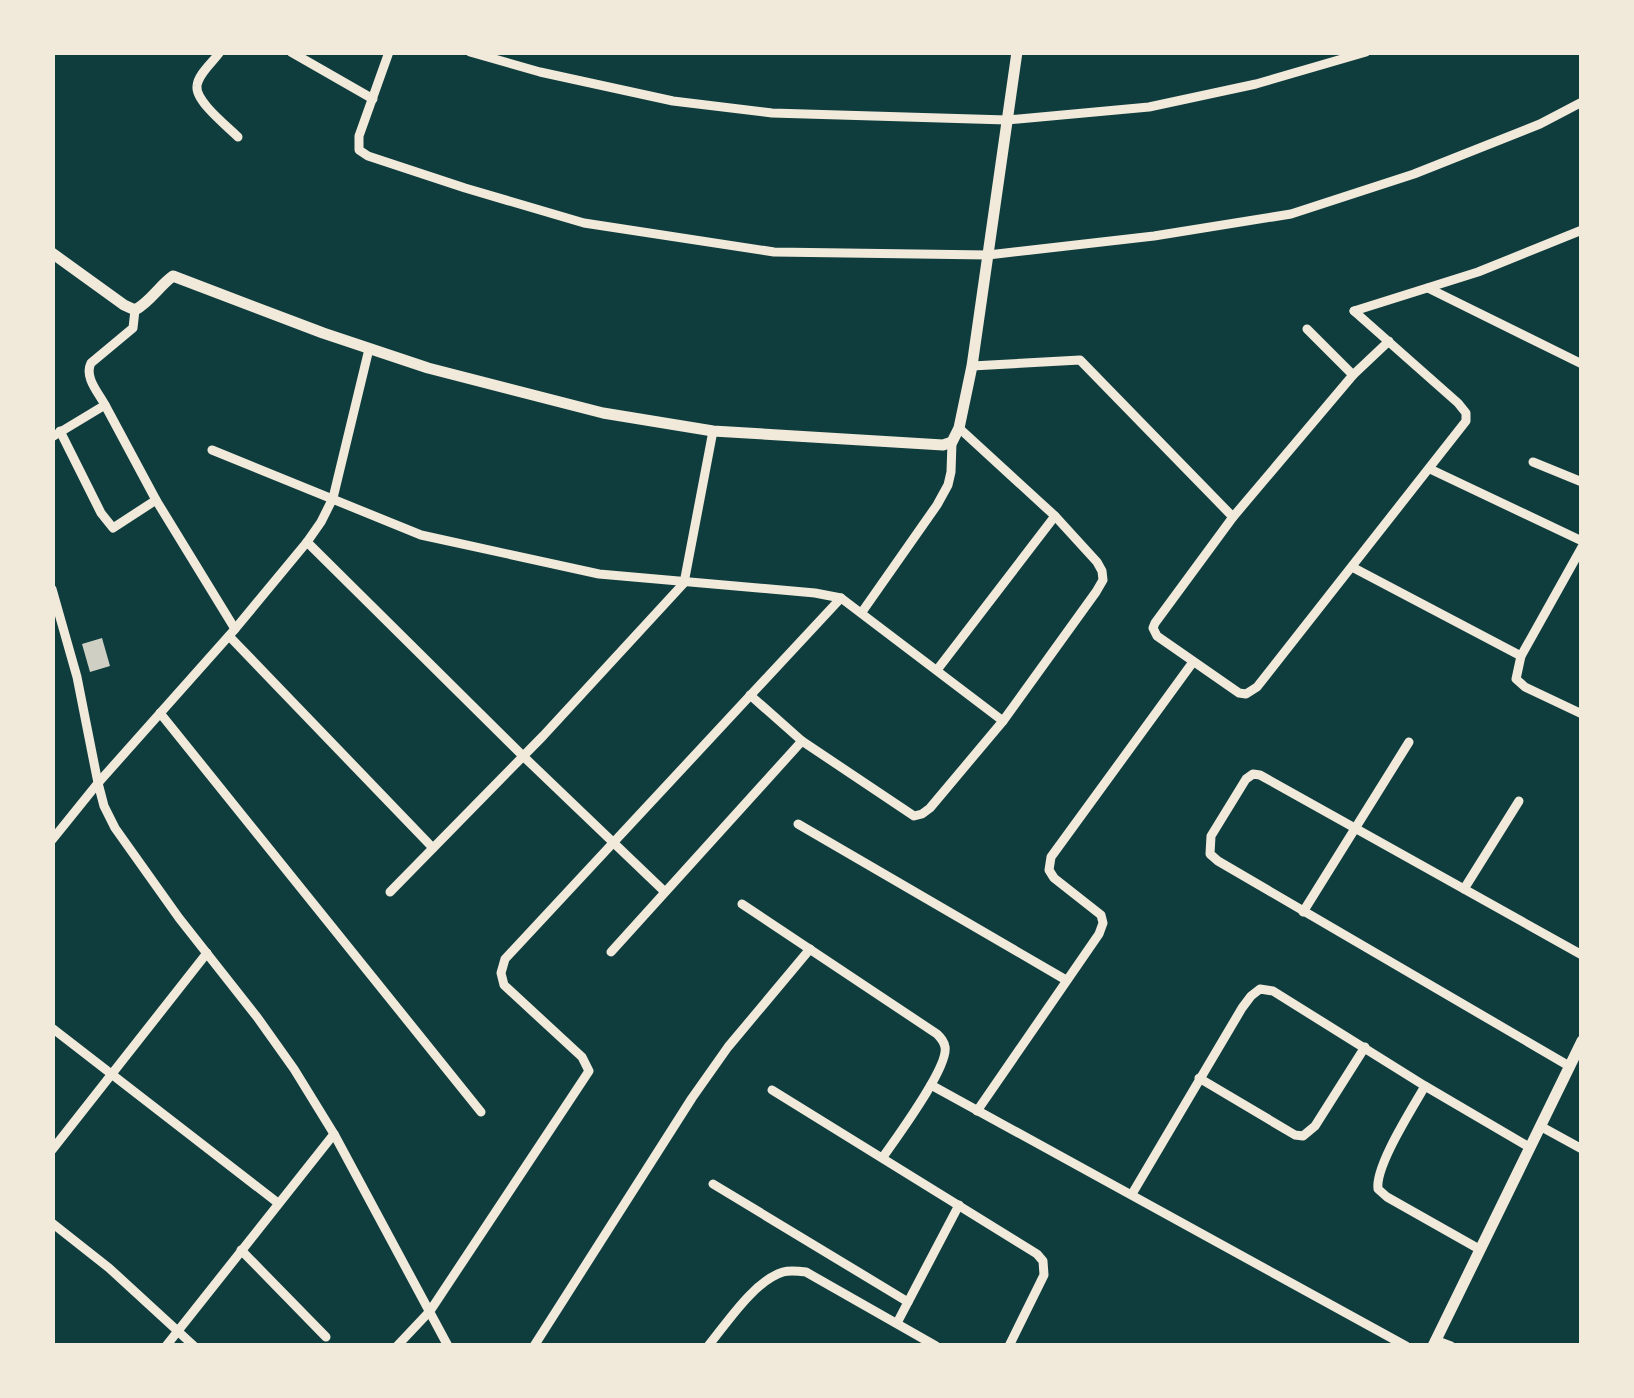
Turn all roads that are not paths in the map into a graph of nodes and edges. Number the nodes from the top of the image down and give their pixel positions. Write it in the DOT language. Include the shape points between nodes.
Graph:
graph roads {
  1 [pos="220,52"];
  2 [pos="291,52"];
  3 [pos="389,52"];
  4 [pos="470,52"];
  5 [pos="1017,52"];
  6 [pos="1366,52"];
  7 [pos="372,98"];
  8 [pos="1582,102"];
  9 [pos="1007,120"];
  10 [pos="238,137"];
  11 [pos="1582,230"];
  12 [pos="52,253"];
  13 [pos="988,255"];
  14 [pos="1428,288"];
  15 [pos="136,310"];
  16 [pos="1307,329"];
  17 [pos="1388,340"];
  18 [pos="368,349"];
  19 [pos="1582,364"];
  20 [pos="972,366"];
  21 [pos="1353,375"];
  22 [pos="105,405"];
  23 [pos="959,428"];
  24 [pos="713,431"];
  25 [pos="56,434"];
  26 [pos="952,442"];
  27 [pos="212,450"];
  28 [pos="1533,462"];
  29 [pos="1430,468"];
  30 [pos="1582,482"];
  31 [pos="333,498"];
  32 [pos="156,500"];
  33 [pos="1055,516"];
  34 [pos="1233,517"];
  35 [pos="307,542"];
  36 [pos="1582,544"];
  37 [pos="1352,567"];
  38 [pos="684,582"];
  39 [pos="52,589"];
  40 [pos="841,598"];
  41 [pos="862,612"];
  42 [pos="232,633"];
  43 [pos="1521,656"];
  44 [pos="1194,662"];
  45 [pos="937,670"];
  46 [pos="750,695"];
  47 [pos="160,714"];
  48 [pos="1582,714"];
  49 [pos="1003,721"];
  50 [pos="802,742"];
  51 [pos="1410,742"];
  52 [pos="522,756"];
  53 [pos="98,783"];
  54 [pos="1519,801"];
  55 [pos="798,824"];
  56 [pos="1356,828"];
  57 [pos="52,840"];
  58 [pos="614,843"];
  59 [pos="433,848"];
  60 [pos="1464,888"];
  61 [pos="390,892"];
  62 [pos="665,892"];
  63 [pos="742,904"];
  64 [pos="1303,912"];
  65 [pos="810,950"];
  66 [pos="611,952"];
  67 [pos="208,953"];
  68 [pos="1582,955"];
  69 [pos="1066,980"];
  70 [pos="52,1028"];
  71 [pos="1582,1041"];
  72 [pos="1365,1048"];
  73 [pos="1569,1066"];
  74 [pos="112,1075"];
  75 [pos="1199,1078"];
  76 [pos="930,1086"];
  77 [pos="1425,1086"];
  78 [pos="772,1090"];
  79 [pos="978,1111"];
  80 [pos="480,1112"];
  81 [pos="1540,1126"];
  82 [pos="334,1134"];
  83 [pos="1529,1148"];
  84 [pos="1582,1149"];
  85 [pos="52,1150"];
  86 [pos="883,1157"];
  87 [pos="713,1184"];
  88 [pos="1132,1194"];
  89 [pos="278,1203"];
  90 [pos="959,1205"];
  91 [pos="52,1224"];
  92 [pos="1480,1249"];
  93 [pos="241,1250"];
  94 [pos="908,1302"];
  95 [pos="430,1312"];
  96 [pos="897,1323"];
  97 [pos="177,1330"];
  98 [pos="326,1337"];
  99 [pos="1434,1343"];
  100 [pos="166,1346"];
  101 [pos="194,1346"];
  102 [pos="398,1346"];
  103 [pos="448,1346"];
  104 [pos="534,1346"];
  105 [pos="708,1346"];
  106 [pos="936,1346"];
  107 [pos="1009,1346"];
  108 [pos="1406,1346"];
  109 [pos="1451,1346"];
  1 -- 10 [label="street" via="197,92"];
  2 -- 7 [label="street"];
  3 -- 7 [label="street"];
  4 -- 9 [label="street" via="672,101 772,113"];
  5 -- 9 [label="street"];
  6 -- 9 [label="street" via="1149,107"];
  7 -- 13 [label="street" via="358,143 368,156 584,222 774,252"];
  8 -- 13 [label="street" via="1414,174 1291,214"];
  9 -- 13 [label="street"];
  11 -- 14 [label="street"];
  12 -- 15 [label="street"];
  13 -- 20 [label="street"];
  14 -- 17 [label="street" via="1354,311"];
  14 -- 19 [label="street"];
  15 -- 18 [label="street" via="174,276"];
  15 -- 22 [label="street" via="132,328 88,369"];
  16 -- 21 [label="street"];
  17 -- 21 [label="street"];
  17 -- 29 [label="street" via="1466,414"];
  18 -- 24 [label="street" via="603,413"];
  18 -- 31 [label="street"];
  20 -- 23 [label="street"];
  20 -- 34 [label="street" via="1080,360"];
  21 -- 34 [label="street"];
  22 -- 25 [label="street"];
  22 -- 32 [label="street"];
  23 -- 26 [label="street"];
  23 -- 33 [label="street"];
  24 -- 26 [label="street"];
  24 -- 38 [label="street"];
  25 -- 32 [label="street" via="113,528"];
  26 -- 41 [label="street" via="942,495"];
  27 -- 31 [label="street"];
  28 -- 30 [label="street"];
  29 -- 36 [label="street"];
  29 -- 37 [label="street"];
  31 -- 35 [label="street"];
  31 -- 38 [label="street" via="421,535 598,574"];
  32 -- 42 [label="street"];
  33 -- 45 [label="street"];
  33 -- 49 [label="street" via="1097,562 1103,580"];
  34 -- 44 [label="street" via="1155,623 1157,636"];
  35 -- 42 [label="street"];
  35 -- 52 [label="street"];
  36 -- 43 [label="street"];
  37 -- 43 [label="street"];
  37 -- 44 [label="street" via="1246,694"];
  38 -- 40 [label="street"];
  38 -- 52 [label="street"];
  39 -- 53 [label="street"];
  40 -- 41 [label="street"];
  40 -- 46 [label="street"];
  41 -- 45 [label="street"];
  42 -- 47 [label="street"];
  42 -- 59 [label="street"];
  43 -- 48 [label="street" via="1516,679"];
  44 -- 69 [label="street" via="1048,864 1054,878 1104,923"];
  45 -- 49 [label="street"];
  46 -- 50 [label="street"];
  46 -- 58 [label="street"];
  47 -- 53 [label="street"];
  47 -- 80 [label="street"];
  49 -- 50 [label="street" via="930,808 914,816"];
  50 -- 62 [label="street"];
  51 -- 56 [label="street"];
  52 -- 58 [label="street"];
  52 -- 59 [label="street"];
  53 -- 57 [label="street"];
  53 -- 67 [label="street" via="115,828"];
  54 -- 60 [label="street"];
  55 -- 69 [label="street"];
  56 -- 60 [label="street"];
  56 -- 64 [label="street"];
  56 -- 64 [label="street" via="1260,775 1246,780 1211,836 1210,854"];
  58 -- 62 [label="street"];
  58 -- 95 [label="street" via="514,949 501,973 504,985 589,1071"];
  59 -- 61 [label="street"];
  60 -- 68 [label="street"];
  62 -- 66 [label="street"];
  63 -- 65 [label="street"];
  64 -- 73 [label="street"];
  65 -- 76 [label="street" via="944,1042 944,1061"];
  65 -- 104 [label="street" via="692,1098"];
  67 -- 74 [label="street"];
  67 -- 82 [label="street"];
  69 -- 79 [label="street"];
  70 -- 74 [label="street"];
  71 -- 73 [label="street"];
  72 -- 75 [label="street" via="1303,1136"];
  72 -- 75 [label="street" via="1274,990 1260,989"];
  72 -- 77 [label="street"];
  73 -- 81 [label="street"];
  74 -- 85 [label="street"];
  74 -- 89 [label="street"];
  75 -- 88 [label="street"];
  76 -- 79 [label="street"];
  76 -- 86 [label="street"];
  77 -- 83 [label="street"];
  77 -- 92 [label="street" via="1382,1165 1378,1189"];
  78 -- 86 [label="street"];
  79 -- 88 [label="street"];
  81 -- 83 [label="street"];
  81 -- 84 [label="street"];
  82 -- 89 [label="street"];
  82 -- 95 [label="street"];
  83 -- 92 [label="street"];
  86 -- 90 [label="street"];
  87 -- 94 [label="street"];
  88 -- 108 [label="street"];
  89 -- 93 [label="street"];
  90 -- 94 [label="street"];
  90 -- 107 [label="street" via="1043,1261 1044,1275"];
  91 -- 97 [label="street"];
  92 -- 99 [label="street"];
  93 -- 97 [label="street"];
  93 -- 98 [label="street"];
  94 -- 96 [label="street"];
  95 -- 102 [label="street"];
  95 -- 103 [label="street"];
  96 -- 105 [label="street" via="806,1272 787,1270 747,1299"];
  96 -- 106 [label="street"];
  97 -- 100 [label="street"];
  97 -- 101 [label="street"];
  99 -- 109 [label="street"];
}
